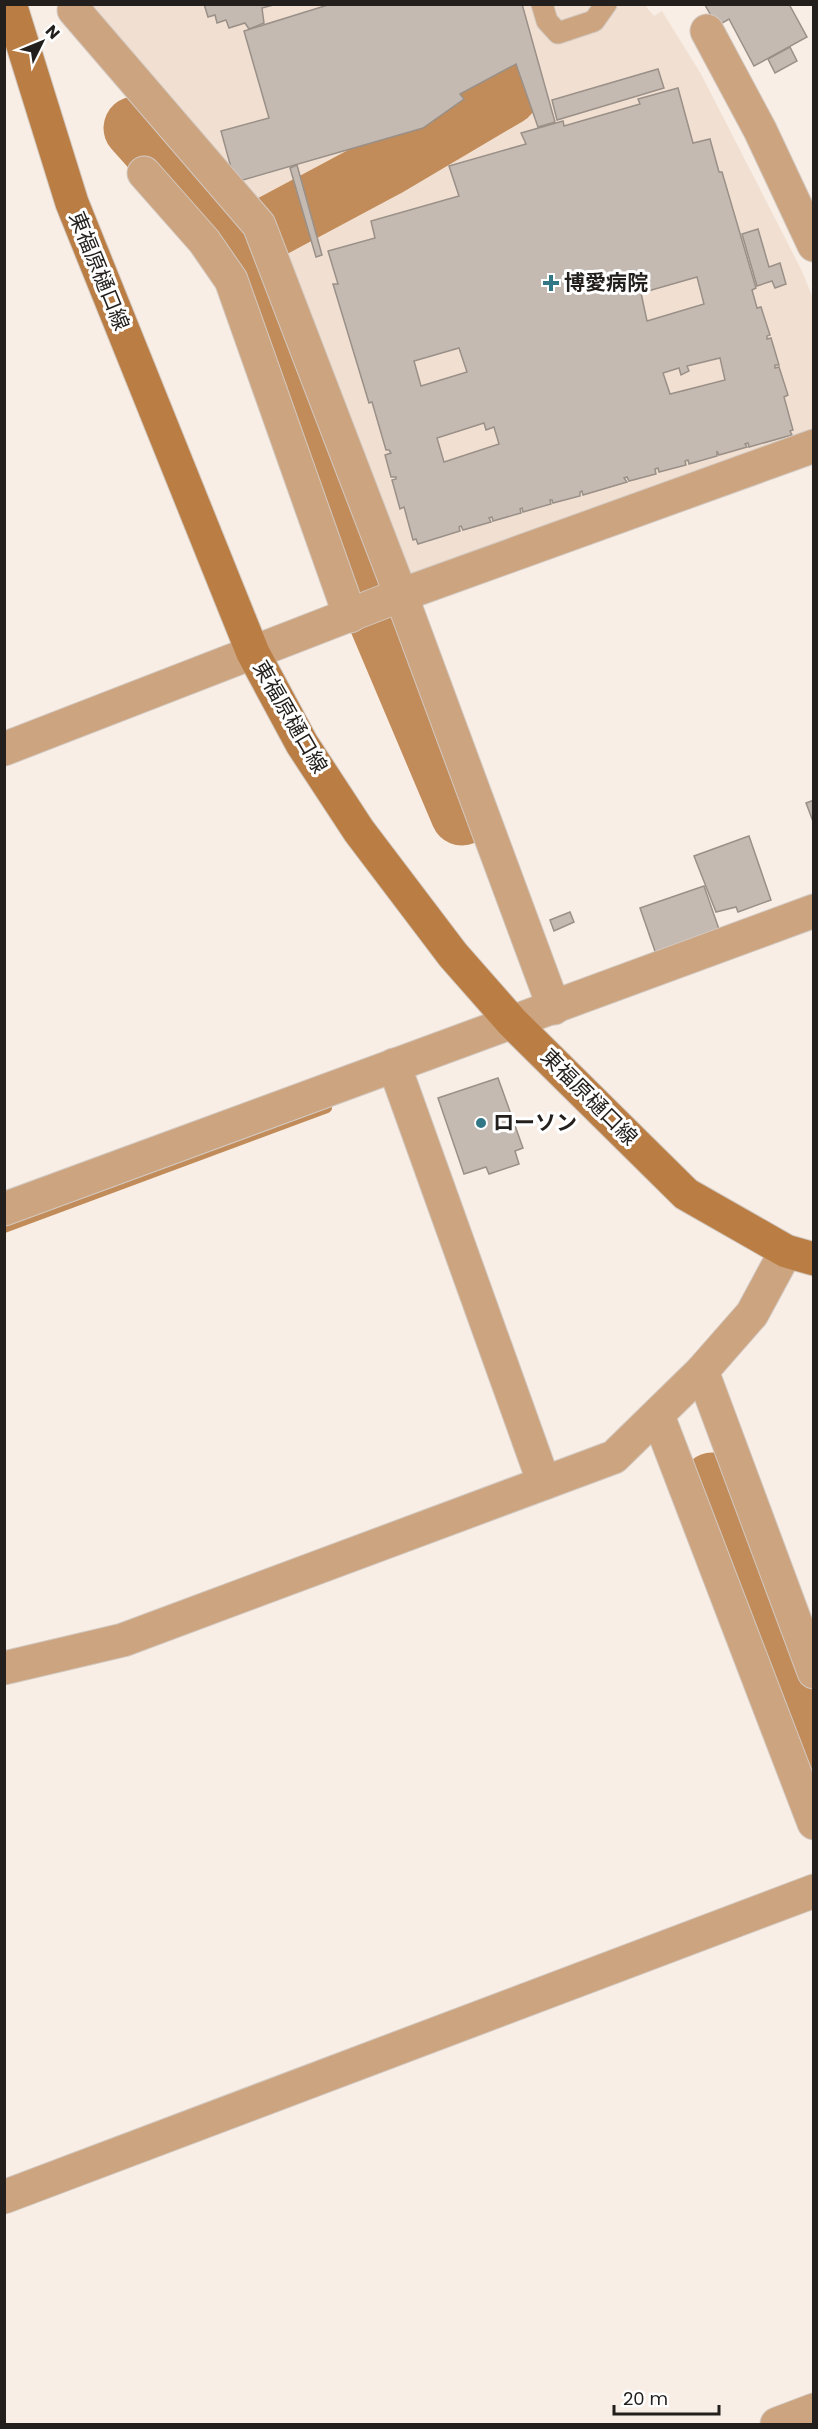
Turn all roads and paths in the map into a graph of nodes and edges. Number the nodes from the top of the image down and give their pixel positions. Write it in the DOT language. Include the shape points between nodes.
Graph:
graph roads {
  1 [pos="10,4"];
  2 [pos="542,4"];
  3 [pos="606,4"];
  4 [pos="74,10"];
  5 [pos="707,31"];
  6 [pos="144,173"];
  7 [pos="813,245"];
  8 [pos="813,446"];
  9 [pos="397,597"];
  10 [pos="353,614"];
  11 [pos="253,653"];
  12 [pos="4,749"];
  13 [pos="813,911"];
  14 [pos="554,1008"];
  15 [pos="512,1022"];
  16 [pos="394,1065"];
  17 [pos="4,1209"];
  18 [pos="800,1255"];
  19 [pos="702,1371"];
  20 [pos="658,1416"];
  21 [pos="544,1483"];
  22 [pos="4,1668"];
  23 [pos="813,1672"];
  24 [pos="813,1823"];
  25 [pos="813,1891"];
  26 [pos="4,2197"];
  27 [pos="813,2410"];
  28 [pos="777,2424"];
  1 -- 11 [label="main road, 東福原樋口線" via="72,203"];
  2 -- 3 [label="lane" via="547,21 558,33 594,21"];
  4 -- 9 [label="street" via="259,225"];
  5 -- 7 [label="street" via="760,130"];
  6 -- 10 [label="street" via="204,241 231,279"];
  8 -- 9 [label="street"];
  9 -- 10 [label="street"];
  9 -- 14 [label="street"];
  10 -- 11 [label="street"];
  11 -- 12 [label="street"];
  11 -- 15 [label="main road, 東福原樋口線" via="302,744 359,831 453,955"];
  13 -- 14 [label="street"];
  14 -- 15 [label="street"];
  15 -- 16 [label="street"];
  15 -- 18 [label="main road, 東福原樋口線" via="686,1194"];
  16 -- 17 [label="street"];
  16 -- 21 [label="street"];
  18 -- 19 [label="street"];
  19 -- 20 [label="street"];
  19 -- 23 [label="street"];
  20 -- 21 [label="street" via="614,1457"];
  20 -- 24 [label="street"];
  21 -- 22 [label="street" via="123,1640"];
  25 -- 26 [label="street"];
  27 -- 28 [label="street"];
}
